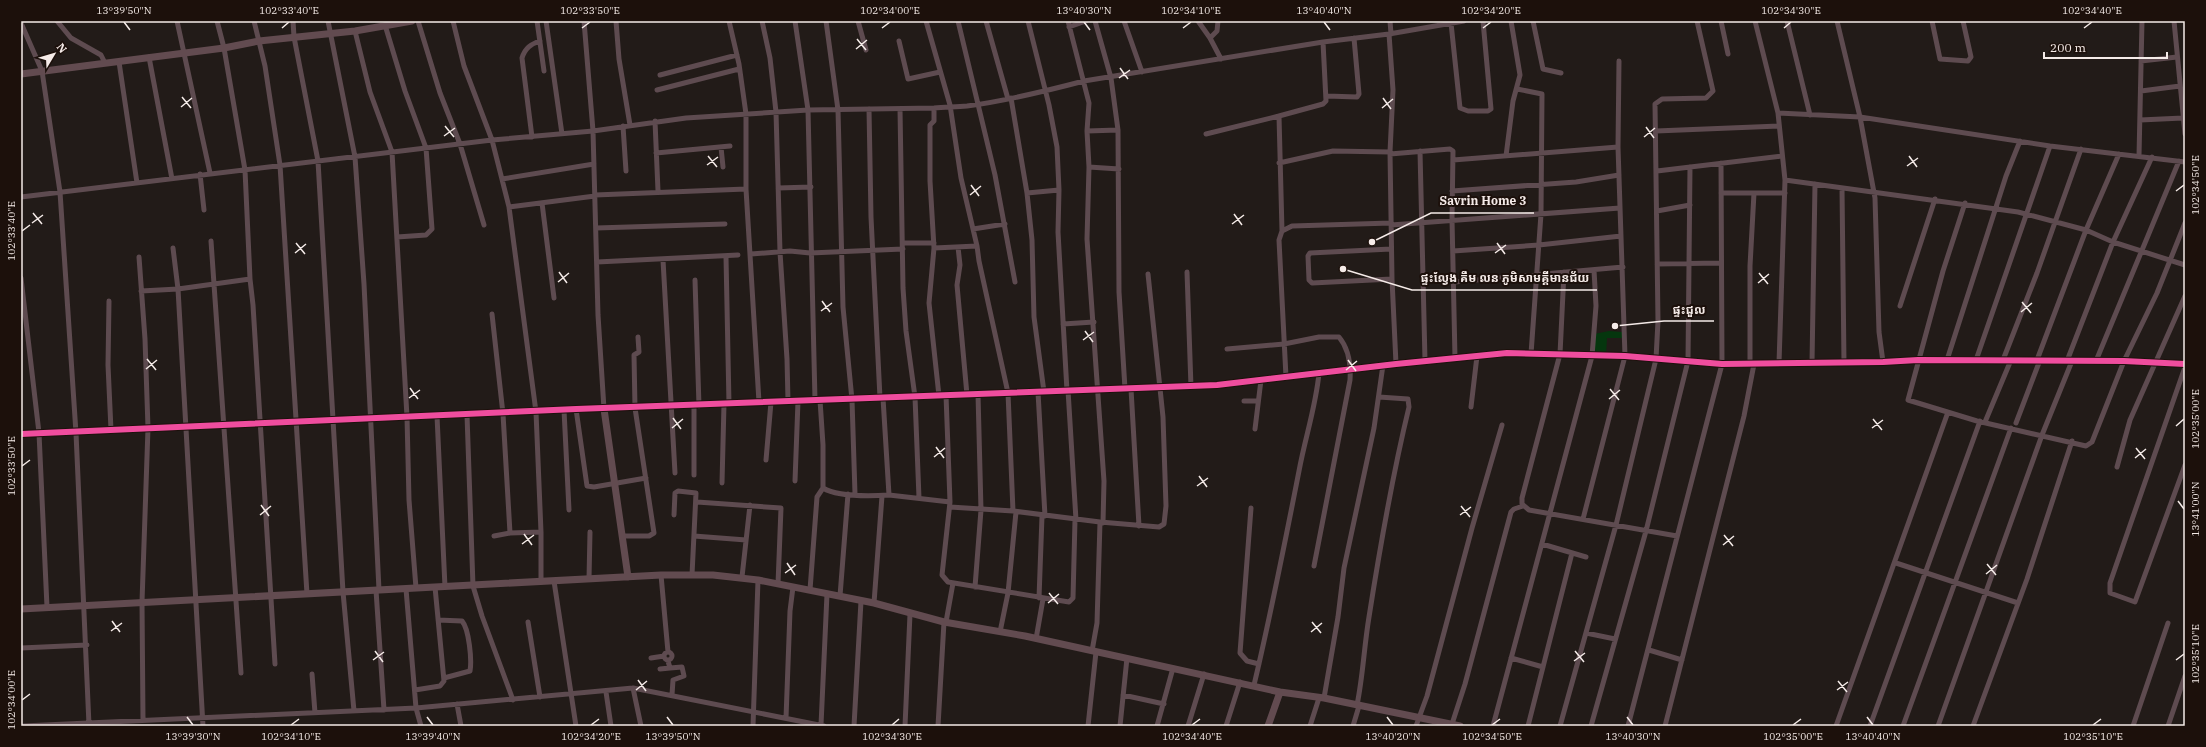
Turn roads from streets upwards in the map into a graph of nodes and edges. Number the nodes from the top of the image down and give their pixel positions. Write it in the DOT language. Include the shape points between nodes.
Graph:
graph roads {
  1 [pos="58,21"];
  2 [pos="176,21"];
  3 [pos="217,21"];
  4 [pos="254,21"];
  5 [pos="293,21"];
  6 [pos="328,21"];
  7 [pos="412,21"];
  8 [pos="418,21"];
  9 [pos="453,21"];
  10 [pos="537,21"];
  11 [pos="546,21"];
  12 [pos="584,21"];
  13 [pos="616,21"];
  14 [pos="729,21"];
  15 [pos="762,21"];
  16 [pos="795,21"];
  17 [pos="826,21"];
  18 [pos="858,21"];
  19 [pos="926,21"];
  20 [pos="958,21"];
  21 [pos="986,21"];
  22 [pos="1028,21"];
  23 [pos="1068,21"];
  24 [pos="1086,21"];
  25 [pos="1095,21"];
  26 [pos="1124,21"];
  27 [pos="1198,21"];
  28 [pos="1218,21"];
  29 [pos="1390,21"];
  30 [pos="1425,21"];
  31 [pos="1460,21"];
  32 [pos="1483,21"];
  33 [pos="1511,21"];
  34 [pos="1533,21"];
  35 [pos="1697,21"];
  36 [pos="1721,21"];
  37 [pos="1755,21"];
  38 [pos="1788,21"];
  39 [pos="1837,21"];
  40 [pos="1932,21"];
  41 [pos="1963,21"];
  42 [pos="2142,21"];
  43 [pos="2174,21"];
  44 [pos="21,23"];
  45 [pos="1451,23"];
  46 [pos="386,25"];
  47 [pos="1069,27"];
  48 [pos="1427,27"];
  49 [pos="354,31"];
  50 [pos="331,32"];
  51 [pos="1390,34"];
  52 [pos="294,37"];
  53 [pos="1210,38"];
  54 [pos="1354,38"];
  55 [pos="259,41"];
  56 [pos="540,41"];
  57 [pos="899,41"];
  58 [pos="1323,42"];
  59 [pos="224,48"];
  60 [pos="866,50"];
  61 [pos="184,53"];
  62 [pos="1728,54"];
  63 [pos="737,55"];
  64 [pos="149,57"];
  65 [pos="2177,57"];
  66 [pos="1221,59"];
  67 [pos="1619,61"];
  68 [pos="119,62"];
  69 [pos="2141,62"];
  70 [pos="105,63"];
  71 [pos="739,69"];
  72 [pos="42,71"];
  73 [pos="544,71"];
  74 [pos="940,72"];
  75 [pos="1142,72"];
  76 [pos="1561,73"];
  77 [pos="21,74"];
  78 [pos="660,75"];
  79 [pos="1111,78"];
  80 [pos="1084,81"];
  81 [pos="2180,86"];
  82 [pos="1517,89"];
  83 [pos="657,90"];
  84 [pos="1046,91"];
  85 [pos="2141,91"];
  86 [pos="1327,96"];
  87 [pos="1010,98"];
  88 [pos="978,103"];
  89 [pos="950,105"];
  90 [pos="934,108"];
  91 [pos="869,109"];
  92 [pos="900,109"];
  93 [pos="808,110"];
  94 [pos="838,110"];
  95 [pos="776,112"];
  96 [pos="1778,113"];
  97 [pos="746,114"];
  98 [pos="1810,115"];
  99 [pos="1279,116"];
  100 [pos="1860,118"];
  101 [pos="2183,118"];
  102 [pos="2140,120"];
  103 [pos="655,121"];
  104 [pos="630,125"];
  105 [pos="624,126"];
  106 [pos="1779,126"];
  107 [pos="1118,130"];
  108 [pos="593,131"];
  109 [pos="1087,131"];
  110 [pos="1656,131"];
  111 [pos="562,134"];
  112 [pos="1206,134"];
  113 [pos="2185,134"];
  114 [pos="532,137"];
  115 [pos="492,140"];
  116 [pos="2020,141"];
  117 [pos="460,144"];
  118 [pos="730,146"];
  119 [pos="2050,146"];
  120 [pos="721,147"];
  121 [pos="1618,147"];
  122 [pos="426,148"];
  123 [pos="2081,149"];
  124 [pos="1420,151"];
  125 [pos="392,152"];
  126 [pos="656,153"];
  127 [pos="1390,153"];
  128 [pos="1541,154"];
  129 [pos="2119,154"];
  130 [pos="1506,156"];
  131 [pos="1782,156"];
  132 [pos="2139,156"];
  133 [pos="355,157"];
  134 [pos="2152,157"];
  135 [pos="1453,160"];
  136 [pos="318,161"];
  137 [pos="2179,161"];
  138 [pos="2185,162"];
  139 [pos="1279,163"];
  140 [pos="1721,163"];
  141 [pos="594,164"];
  142 [pos="280,165"];
  143 [pos="723,167"];
  144 [pos="1089,167"];
  145 [pos="1690,167"];
  146 [pos="1119,169"];
  147 [pos="245,170"];
  148 [pos="626,171"];
  149 [pos="1657,171"];
  150 [pos="210,173"];
  151 [pos="200,174"];
  152 [pos="1619,175"];
  153 [pos="172,179"];
  154 [pos="502,180"];
  155 [pos="1785,180"];
  156 [pos="137,183"];
  157 [pos="1541,184"];
  158 [pos="1815,184"];
  159 [pos="811,187"];
  160 [pos="778,188"];
  161 [pos="1842,188"];
  162 [pos="746,189"];
  163 [pos="1059,190"];
  164 [pos="658,191"];
  165 [pos="1452,191"];
  166 [pos="60,192"];
  167 [pos="1721,193"];
  168 [pos="1754,193"];
  169 [pos="1785,193"];
  170 [pos="1874,193"];
  171 [pos="1027,194"];
  172 [pos="595,196"];
  173 [pos="21,197"];
  174 [pos="1934,199"];
  175 [pos="542,203"];
  176 [pos="1965,203"];
  177 [pos="1690,205"];
  178 [pos="509,207"];
  179 [pos="1620,208"];
  180 [pos="1996,208"];
  181 [pos="204,210"];
  182 [pos="1657,211"];
  183 [pos="1541,214"];
  184 [pos="2026,214"];
  185 [pos="1452,219"];
  186 [pos="1422,221"];
  187 [pos="2056,221"];
  188 [pos="2185,223"];
  189 [pos="725,224"];
  190 [pos="1005,224"];
  191 [pos="1391,224"];
  192 [pos="484,225"];
  193 [pos="596,228"];
  194 [pos="973,229"];
  195 [pos="2086,230"];
  196 [pos="1282,231"];
  197 [pos="1621,236"];
  198 [pos="397,237"];
  199 [pos="211,241"];
  200 [pos="2113,242"];
  201 [pos="934,245"];
  202 [pos="1539,245"];
  203 [pos="903,246"];
  204 [pos="977,246"];
  205 [pos="958,247"];
  206 [pos="173,248"];
  207 [pos="1392,249"];
  208 [pos="872,250"];
  209 [pos="842,251"];
  210 [pos="1453,251"];
  211 [pos="2142,251"];
  212 [pos="780,252"];
  213 [pos="810,253"];
  214 [pos="751,254"];
  215 [pos="738,256"];
  216 [pos="139,257"];
  217 [pos="726,257"];
  218 [pos="663,260"];
  219 [pos="2171,260"];
  220 [pos="597,262"];
  221 [pos="1690,263"];
  222 [pos="1720,263"];
  223 [pos="1657,264"];
  224 [pos="2185,265"];
  225 [pos="1623,267"];
  226 [pos="1594,270"];
  227 [pos="1187,272"];
  228 [pos="1564,272"];
  229 [pos="1148,274"];
  230 [pos="1537,276"];
  231 [pos="21,278"];
  232 [pos="250,279"];
  233 [pos="695,280"];
  234 [pos="1392,280"];
  235 [pos="1016,282"];
  236 [pos="1454,282"];
  237 [pos="214,284"];
  238 [pos="178,289"];
  239 [pos="141,291"];
  240 [pos="2185,296"];
  241 [pos="554,298"];
  242 [pos="109,301"];
  243 [pos="23,306"];
  244 [pos="1900,306"];
  245 [pos="492,314"];
  246 [pos="1094,322"];
  247 [pos="1063,324"];
  248 [pos="638,337"];
  249 [pos="1284,344"];
  250 [pos="1228,349"];
  251 [pos="1531,354"];
  252 [pos="1560,354"];
  253 [pos="1477,356"];
  254 [pos="1592,356"];
  255 [pos="1625,356"];
  256 [pos="1456,358"];
  257 [pos="1656,359"];
  258 [pos="1918,360"];
  259 [pos="1947,360"];
  260 [pos="1976,360"];
  261 [pos="2003,360"];
  262 [pos="2012,360"];
  263 [pos="2039,360"];
  264 [pos="1425,361"];
  265 [pos="1688,361"];
  266 [pos="2070,361"];
  267 [pos="2096,361"];
  268 [pos="2124,361"];
  269 [pos="1883,362"];
  270 [pos="1779,363"];
  271 [pos="1812,363"];
  272 [pos="1844,363"];
  273 [pos="2155,363"];
  274 [pos="1396,364"];
  275 [pos="1722,364"];
  276 [pos="1752,364"];
  277 [pos="1383,365"];
  278 [pos="2185,366"];
  279 [pos="1351,369"];
  280 [pos="1319,373"];
  281 [pos="1286,377"];
  282 [pos="1261,380"];
  283 [pos="1191,387"];
  284 [pos="1160,388"];
  285 [pos="1128,389"];
  286 [pos="1098,390"];
  287 [pos="1067,391"];
  288 [pos="1041,392"];
  289 [pos="1008,393"];
  290 [pos="967,394"];
  291 [pos="978,394"];
  292 [pos="943,396"];
  293 [pos="915,397"];
  294 [pos="1379,397"];
  295 [pos="882,398"];
  296 [pos="818,400"];
  297 [pos="852,400"];
  298 [pos="788,401"];
  299 [pos="798,401"];
  300 [pos="1258,401"];
  301 [pos="758,402"];
  302 [pos="771,402"];
  303 [pos="1244,402"];
  304 [pos="727,404"];
  305 [pos="670,406"];
  306 [pos="696,406"];
  307 [pos="1471,407"];
  308 [pos="635,408"];
  309 [pos="576,409"];
  310 [pos="604,409"];
  311 [pos="564,410"];
  312 [pos="536,412"];
  313 [pos="1948,412"];
  314 [pos="503,414"];
  315 [pos="467,415"];
  316 [pos="408,416"];
  317 [pos="437,416"];
  318 [pos="371,418"];
  319 [pos="333,420"];
  320 [pos="297,422"];
  321 [pos="1982,422"];
  322 [pos="2016,423"];
  323 [pos="260,424"];
  324 [pos="1502,425"];
  325 [pos="186,427"];
  326 [pos="223,427"];
  327 [pos="148,428"];
  328 [pos="2011,428"];
  329 [pos="1254,429"];
  330 [pos="111,430"];
  331 [pos="39,433"];
  332 [pos="76,433"];
  333 [pos="21,434"];
  334 [pos="2042,435"];
  335 [pos="2072,441"];
  336 [pos="766,460"];
  337 [pos="2185,465"];
  338 [pos="2117,467"];
  339 [pos="674,473"];
  340 [pos="694,476"];
  341 [pos="646,478"];
  342 [pos="795,481"];
  343 [pos="615,483"];
  344 [pos="722,483"];
  345 [pos="823,488"];
  346 [pos="848,494"];
  347 [pos="855,494"];
  348 [pos="889,495"];
  349 [pos="882,496"];
  350 [pos="919,498"];
  351 [pos="697,502"];
  352 [pos="950,504"];
  353 [pos="750,505"];
  354 [pos="1523,506"];
  355 [pos="1251,508"];
  356 [pos="569,510"];
  357 [pos="981,510"];
  358 [pos="1014,512"];
  359 [pos="1551,514"];
  360 [pos="674,515"];
  361 [pos="1044,516"];
  362 [pos="1583,519"];
  363 [pos="1075,520"];
  364 [pos="1101,523"];
  365 [pos="1616,525"];
  366 [pos="1139,526"];
  367 [pos="1646,531"];
  368 [pos="541,532"];
  369 [pos="590,532"];
  370 [pos="510,534"];
  371 [pos="494,536"];
  372 [pos="622,536"];
  373 [pos="694,536"];
  374 [pos="1677,536"];
  375 [pos="746,540"];
  376 [pos="1542,544"];
  377 [pos="1572,553"];
  378 [pos="1586,557"];
  379 [pos="1896,563"];
  380 [pos="1314,566"];
  381 [pos="1925,573"];
  382 [pos="661,575"];
  383 [pos="692,575"];
  384 [pos="628,577"];
  385 [pos="742,577"];
  386 [pos="589,579"];
  387 [pos="758,580"];
  388 [pos="554,581"];
  389 [pos="541,582"];
  390 [pos="1954,582"];
  391 [pos="953,583"];
  392 [pos="778,584"];
  393 [pos="473,586"];
  394 [pos="435,587"];
  395 [pos="445,587"];
  396 [pos="793,587"];
  397 [pos="975,587"];
  398 [pos="416,588"];
  399 [pos="406,589"];
  400 [pos="378,590"];
  401 [pos="810,590"];
  402 [pos="343,592"];
  403 [pos="1008,593"];
  404 [pos="1986,593"];
  405 [pos="307,594"];
  406 [pos="827,594"];
  407 [pos="271,596"];
  408 [pos="840,596"];
  409 [pos="235,598"];
  410 [pos="1041,599"];
  411 [pos="197,600"];
  412 [pos="860,601"];
  413 [pos="142,602"];
  414 [pos="874,603"];
  415 [pos="2018,603"];
  416 [pos="85,605"];
  417 [pos="47,607"];
  418 [pos="21,609"];
  419 [pos="910,614"];
  420 [pos="438,620"];
  421 [pos="528,622"];
  422 [pos="945,622"];
  423 [pos="2168,623"];
  424 [pos="1000,632"];
  425 [pos="1586,633"];
  426 [pos="1036,639"];
  427 [pos="1615,639"];
  428 [pos="87,645"];
  429 [pos="21,648"];
  430 [pos="1648,650"];
  431 [pos="1094,651"];
  432 [pos="666,654"];
  433 [pos="650,658"];
  434 [pos="1127,658"];
  435 [pos="1511,658"];
  436 [pos="1682,660"];
  437 [pos="275,664"];
  438 [pos="1259,664"];
  439 [pos="1543,667"];
  440 [pos="670,668"];
  441 [pos="1173,668"];
  442 [pos="660,669"];
  443 [pos="241,673"];
  444 [pos="312,674"];
  445 [pos="1204,674"];
  446 [pos="2185,676"];
  447 [pos="444,678"];
  448 [pos="1240,682"];
  449 [pos="1254,685"];
  450 [pos="633,688"];
  451 [pos="415,690"];
  452 [pos="606,692"];
  453 [pos="1280,692"];
  454 [pos="571,694"];
  455 [pos="672,695"];
  456 [pos="1123,695"];
  457 [pos="540,697"];
  458 [pos="1322,698"];
  459 [pos="513,700"];
  460 [pos="457,704"];
  461 [pos="1164,704"];
  462 [pos="1358,706"];
  463 [pos="416,708"];
  464 [pos="384,710"];
  465 [pos="354,711"];
  466 [pos="315,713"];
  467 [pos="753,713"];
  468 [pos="786,718"];
  469 [pos="1418,718"];
  470 [pos="202,719"];
  471 [pos="143,720"];
  472 [pos="51,725"];
  473 [pos="89,725"];
  474 [pos="1456,725"];
  475 [pos="23,726"];
  476 [pos="202,726"];
  477 [pos="421,726"];
  478 [pos="461,726"];
  479 [pos="576,726"];
  480 [pos="611,726"];
  481 [pos="641,726"];
  482 [pos="753,726"];
  483 [pos="823,726"];
  484 [pos="854,726"];
  485 [pos="905,726"];
  486 [pos="938,726"];
  487 [pos="1088,726"];
  488 [pos="1120,726"];
  489 [pos="1157,726"];
  490 [pos="1188,726"];
  491 [pos="1226,726"];
  492 [pos="1268,726"];
  493 [pos="1310,726"];
  494 [pos="1353,726"];
  495 [pos="1416,726"];
  496 [pos="1493,726"];
  497 [pos="1528,726"];
  498 [pos="1560,726"];
  499 [pos="1591,726"];
  500 [pos="1628,726"];
  501 [pos="1665,726"];
  502 [pos="1836,726"];
  503 [pos="1870,726"];
  504 [pos="1903,726"];
  505 [pos="1938,726"];
  506 [pos="1973,726"];
  507 [pos="2134,726"];
  508 [pos="2168,726"];
  1 -- 70 [label="street" via="71,38 101,55"];
  2 -- 61 [label="street"];
  3 -- 59 [label="street"];
  4 -- 55 [label="street"];
  5 -- 52 [label="street"];
  6 -- 50 [label="street"];
  7 -- 46 [label="street"];
  8 -- 117 [label="street" via="440,93"];
  9 -- 115 [label="street" via="464,66"];
  10 -- 56 [label="street"];
  11 -- 111 [label="street"];
  12 -- 108 [label="street"];
  13 -- 104 [label="street" via="619,59"];
  14 -- 63 [label="street"];
  15 -- 95 [label="street" via="770,58"];
  16 -- 93 [label="street"];
  17 -- 94 [label="street"];
  18 -- 60 [label="street"];
  19 -- 74 [label="street"];
  20 -- 88 [label="street"];
  21 -- 87 [label="street"];
  22 -- 84 [label="street"];
  23 -- 47 [label="street"];
  24 -- 47 [label="street"];
  25 -- 79 [label="street"];
  26 -- 75 [label="street"];
  27 -- 53 [label="street"];
  28 -- 53 [label="street" via="1218,31"];
  29 -- 51 [label="street"];
  30 -- 48 [label="street"];
  31 -- 45 [label="street"];
  32 -- 45 [label="street" via="1491,109 1488,111 1468,111 1460,108"];
  33 -- 82 [label="street" via="1520,75"];
  34 -- 76 [label="street" via="1543,69"];
  35 -- 110 [label="street" via="1713,90 1706,98 1658,100 1655,104"];
  36 -- 62 [label="street"];
  37 -- 96 [label="street"];
  38 -- 98 [label="street"];
  39 -- 100 [label="street"];
  40 -- 41 [label="street" via="1940,59 1968,61 1971,57"];
  42 -- 69 [label="street"];
  43 -- 65 [label="street"];
  44 -- 72 [label="street"];
  45 -- 48 [label="street"];
  46 -- 49 [label="street"];
  46 -- 122 [label="street" via="405,91"];
  47 -- 80 [label="street"];
  48 -- 51 [label="street"];
  49 -- 50 [label="street"];
  49 -- 125 [label="street" via="370,92"];
  50 -- 52 [label="street"];
  50 -- 133 [label="street"];
  51 -- 54 [label="street"];
  51 -- 127 [label="street"];
  52 -- 55 [label="street"];
  52 -- 136 [label="street"];
  53 -- 66 [label="street"];
  54 -- 58 [label="street"];
  54 -- 86 [label="street" via="1359,94"];
  55 -- 59 [label="street"];
  55 -- 142 [label="street"];
  56 -- 73 [label="street"];
  56 -- 114 [label="street" via="530,45 522,58"];
  57 -- 74 [label="street" via="908,79"];
  58 -- 66 [label="street"];
  58 -- 86 [label="street"];
  59 -- 61 [label="street"];
  59 -- 147 [label="street"];
  61 -- 64 [label="street"];
  61 -- 150 [label="street"];
  63 -- 71 [label="street"];
  63 -- 78 [label="street"];
  64 -- 68 [label="street"];
  64 -- 153 [label="street"];
  65 -- 69 [label="street"];
  65 -- 81 [label="street"];
  66 -- 75 [label="street"];
  67 -- 121 [label="street"];
  68 -- 70 [label="street"];
  68 -- 156 [label="street"];
  69 -- 85 [label="street"];
  70 -- 72 [label="street"];
  71 -- 83 [label="street"];
  71 -- 97 [label="street"];
  72 -- 77 [label="street"];
  72 -- 166 [label="street"];
  74 -- 89 [label="street"];
  75 -- 79 [label="street"];
  79 -- 80 [label="street"];
  79 -- 107 [label="street"];
  80 -- 84 [label="street"];
  80 -- 109 [label="street" via="1090,110"];
  81 -- 85 [label="street"];
  81 -- 101 [label="street"];
  82 -- 128 [label="street" via="1542,94"];
  82 -- 130 [label="street" via="1513,101"];
  84 -- 87 [label="street"];
  84 -- 163 [label="street" via="1057,147"];
  85 -- 102 [label="street"];
  86 -- 99 [label="street" via="1323,104"];
  87 -- 88 [label="street"];
  87 -- 171 [label="street"];
  88 -- 89 [label="street"];
  88 -- 190 [label="street"];
  89 -- 90 [label="street"];
  89 -- 194 [label="street" via="961,178"];
  90 -- 92 [label="street"];
  90 -- 201 [label="street" via="934,121 930,125"];
  91 -- 92 [label="street"];
  91 -- 94 [label="street"];
  91 -- 208 [label="street"];
  92 -- 203 [label="street"];
  93 -- 94 [label="street"];
  93 -- 95 [label="street"];
  93 -- 159 [label="street"];
  94 -- 209 [label="street"];
  95 -- 97 [label="street"];
  95 -- 160 [label="street"];
  96 -- 98 [label="street"];
  96 -- 106 [label="street"];
  97 -- 103 [label="street"];
  97 -- 162 [label="street"];
  98 -- 100 [label="street"];
  99 -- 112 [label="street"];
  99 -- 139 [label="street"];
  100 -- 116 [label="street"];
  100 -- 170 [label="street"];
  101 -- 102 [label="street"];
  101 -- 113 [label="street"];
  102 -- 132 [label="street"];
  103 -- 104 [label="street"];
  103 -- 126 [label="street"];
  104 -- 105 [label="street"];
  105 -- 108 [label="street"];
  105 -- 148 [label="street"];
  106 -- 110 [label="street"];
  106 -- 131 [label="street"];
  107 -- 109 [label="street"];
  107 -- 146 [label="street"];
  108 -- 111 [label="street"];
  108 -- 141 [label="street"];
  109 -- 144 [label="street"];
  110 -- 149 [label="street"];
  111 -- 114 [label="street"];
  114 -- 115 [label="street"];
  115 -- 117 [label="street"];
  115 -- 154 [label="street"];
  116 -- 119 [label="street"];
  116 -- 180 [label="street"];
  117 -- 122 [label="street"];
  117 -- 192 [label="street"];
  118 -- 120 [label="street"];
  119 -- 123 [label="street"];
  119 -- 184 [label="street"];
  120 -- 126 [label="street"];
  120 -- 143 [label="street"];
  121 -- 128 [label="street"];
  121 -- 152 [label="street"];
  122 -- 125 [label="street"];
  122 -- 198 [label="street" via="432,229 426,235"];
  123 -- 129 [label="street"];
  123 -- 187 [label="street"];
  124 -- 127 [label="street"];
  124 -- 135 [label="street" via="1450,149 1453,151"];
  124 -- 186 [label="street"];
  125 -- 133 [label="street"];
  125 -- 198 [label="street"];
  126 -- 164 [label="street"];
  127 -- 139 [label="street" via="1333,151"];
  127 -- 191 [label="street"];
  128 -- 130 [label="street"];
  128 -- 157 [label="street"];
  129 -- 132 [label="street"];
  129 -- 195 [label="street"];
  130 -- 135 [label="street"];
  131 -- 140 [label="street"];
  131 -- 155 [label="street"];
  132 -- 134 [label="street"];
  133 -- 136 [label="street"];
  133 -- 318 [label="street"];
  134 -- 137 [label="street"];
  134 -- 200 [label="street"];
  135 -- 165 [label="street"];
  136 -- 142 [label="street"];
  136 -- 319 [label="street"];
  137 -- 138 [label="street"];
  137 -- 211 [label="street"];
  139 -- 196 [label="street"];
  140 -- 145 [label="street"];
  140 -- 167 [label="street"];
  141 -- 154 [label="street"];
  141 -- 172 [label="street"];
  142 -- 147 [label="street"];
  142 -- 320 [label="street"];
  144 -- 146 [label="street"];
  144 -- 246 [label="street" via="1087,239"];
  145 -- 149 [label="street"];
  145 -- 177 [label="street"];
  146 -- 285 [label="street" via="1119,292"];
  147 -- 150 [label="street"];
  147 -- 232 [label="street"];
  149 -- 182 [label="street"];
  150 -- 151 [label="street"];
  151 -- 153 [label="street"];
  151 -- 181 [label="street"];
  152 -- 157 [label="street" via="1576,182"];
  152 -- 179 [label="street"];
  153 -- 156 [label="street"];
  154 -- 178 [label="street"];
  155 -- 158 [label="street"];
  155 -- 169 [label="street"];
  156 -- 166 [label="street"];
  157 -- 165 [label="street"];
  157 -- 183 [label="street"];
  158 -- 161 [label="street"];
  158 -- 271 [label="street"];
  159 -- 160 [label="street"];
  159 -- 213 [label="street"];
  160 -- 212 [label="street"];
  161 -- 170 [label="street"];
  161 -- 272 [label="street"];
  162 -- 164 [label="street"];
  162 -- 214 [label="street"];
  163 -- 171 [label="street"];
  163 -- 247 [label="street" via="1058,232"];
  164 -- 172 [label="street"];
  165 -- 185 [label="street"];
  166 -- 173 [label="street"];
  166 -- 332 [label="street"];
  167 -- 168 [label="street"];
  167 -- 222 [label="street"];
  168 -- 169 [label="street"];
  168 -- 276 [label="street" via="1750,266"];
  169 -- 270 [label="street"];
  170 -- 174 [label="street"];
  170 -- 269 [label="street" via="1879,332"];
  171 -- 288 [label="street"];
  172 -- 175 [label="street"];
  172 -- 193 [label="street"];
  174 -- 176 [label="street"];
  174 -- 244 [label="street"];
  175 -- 178 [label="street"];
  175 -- 241 [label="street"];
  176 -- 180 [label="street"];
  176 -- 258 [label="street"];
  177 -- 182 [label="street"];
  177 -- 221 [label="street"];
  178 -- 312 [label="street"];
  179 -- 183 [label="street"];
  179 -- 197 [label="street"];
  180 -- 184 [label="street"];
  180 -- 259 [label="street"];
  182 -- 223 [label="street"];
  183 -- 185 [label="street"];
  183 -- 202 [label="street"];
  184 -- 187 [label="street"];
  184 -- 260 [label="street"];
  185 -- 186 [label="street"];
  185 -- 210 [label="street"];
  186 -- 191 [label="street"];
  186 -- 264 [label="street"];
  187 -- 195 [label="street"];
  187 -- 261 [label="street"];
  188 -- 219 [label="street"];
  189 -- 193 [label="street"];
  190 -- 194 [label="street"];
  190 -- 235 [label="street"];
  191 -- 196 [label="street" via="1292,226"];
  191 -- 207 [label="street"];
  193 -- 220 [label="street"];
  194 -- 204 [label="street"];
  195 -- 200 [label="street"];
  195 -- 263 [label="street"];
  196 -- 249 [label="street" via="1279,240"];
  197 -- 202 [label="street"];
  197 -- 225 [label="street"];
  198 -- 316 [label="street"];
  199 -- 237 [label="street"];
  200 -- 211 [label="street"];
  200 -- 266 [label="street"];
  201 -- 203 [label="street"];
  201 -- 205 [label="street"];
  201 -- 292 [label="street" via="929,304"];
  202 -- 210 [label="street"];
  202 -- 230 [label="street"];
  203 -- 208 [label="street"];
  203 -- 293 [label="street" via="906,331"];
  204 -- 205 [label="street"];
  204 -- 289 [label="street"];
  205 -- 290 [label="street" via="960,265 957,285"];
  206 -- 238 [label="street"];
  207 -- 234 [label="street"];
  207 -- 234 [label="street" via="1310,253 1308,256 1309,280 1312,283"];
  208 -- 209 [label="street"];
  208 -- 295 [label="street"];
  209 -- 213 [label="street"];
  209 -- 297 [label="street" via="843,307"];
  210 -- 236 [label="street"];
  211 -- 219 [label="street"];
  211 -- 267 [label="street"];
  212 -- 213 [label="street"];
  212 -- 214 [label="street"];
  212 -- 298 [label="street"];
  213 -- 296 [label="street"];
  214 -- 301 [label="street"];
  215 -- 217 [label="street"];
  216 -- 239 [label="street"];
  217 -- 218 [label="street"];
  217 -- 304 [label="street"];
  218 -- 220 [label="street"];
  218 -- 305 [label="street"];
  219 -- 224 [label="street"];
  219 -- 268 [label="street"];
  220 -- 310 [label="street"];
  221 -- 222 [label="street"];
  221 -- 223 [label="street"];
  221 -- 265 [label="street"];
  222 -- 275 [label="street"];
  223 -- 257 [label="street"];
  225 -- 226 [label="street"];
  225 -- 255 [label="street"];
  226 -- 228 [label="street"];
  226 -- 254 [label="street" via="1596,306"];
  227 -- 283 [label="street"];
  228 -- 230 [label="street"];
  228 -- 252 [label="street"];
  229 -- 284 [label="street"];
  230 -- 236 [label="street"];
  230 -- 251 [label="street"];
  231 -- 243 [label="street"];
  232 -- 237 [label="street"];
  232 -- 323 [label="street"];
  233 -- 306 [label="street"];
  234 -- 274 [label="street"];
  236 -- 256 [label="street"];
  237 -- 238 [label="street"];
  237 -- 326 [label="street"];
  238 -- 239 [label="street"];
  238 -- 325 [label="street"];
  239 -- 327 [label="street"];
  240 -- 273 [label="street"];
  242 -- 330 [label="street"];
  243 -- 331 [label="street"];
  245 -- 314 [label="street"];
  246 -- 247 [label="street"];
  246 -- 286 [label="street"];
  247 -- 287 [label="street"];
  248 -- 308 [label="street" via="638,352 634,355"];
  249 -- 250 [label="street"];
  249 -- 279 [label="street" via="1319,337 1339,337 1346,345"];
  249 -- 281 [label="street"];
  251 -- 252 [label="street"];
  251 -- 253 [label="street"];
  252 -- 254 [label="street"];
  252 -- 354 [label="street" via="1522,498"];
  253 -- 256 [label="street"];
  253 -- 307 [label="street"];
  254 -- 255 [label="street"];
  254 -- 359 [label="street"];
  255 -- 257 [label="street"];
  255 -- 362 [label="street"];
  256 -- 264 [label="street"];
  257 -- 265 [label="street"];
  257 -- 365 [label="street"];
  258 -- 259 [label="street"];
  258 -- 269 [label="street"];
  258 -- 313 [label="street" via="1908,400"];
  259 -- 260 [label="street"];
  260 -- 261 [label="street"];
  261 -- 262 [label="street"];
  262 -- 263 [label="street"];
  262 -- 321 [label="street"];
  263 -- 266 [label="street"];
  263 -- 322 [label="street"];
  264 -- 274 [label="street"];
  265 -- 275 [label="street"];
  265 -- 367 [label="street"];
  266 -- 267 [label="street"];
  266 -- 334 [label="street"];
  267 -- 268 [label="street"];
  268 -- 273 [label="street"];
  268 -- 335 [label="street" via="2092,442 2086,446"];
  269 -- 272 [label="street"];
  270 -- 271 [label="street"];
  270 -- 276 [label="street"];
  271 -- 272 [label="street"];
  273 -- 278 [label="street"];
  273 -- 338 [label="street" via="2130,420"];
  274 -- 277 [label="street"];
  275 -- 276 [label="street"];
  275 -- 374 [label="street"];
  276 -- 436 [label="street" via="1744,416"];
  277 -- 279 [label="street"];
  277 -- 294 [label="street"];
  278 -- 337 [label="street" via="2110,583 2110,593 2135,602"];
  279 -- 280 [label="street"];
  279 -- 380 [label="street" via="1346,408"];
  280 -- 281 [label="street"];
  280 -- 438 [label="street" via="1317,397 1299,470"];
  281 -- 282 [label="street"];
  282 -- 283 [label="street"];
  282 -- 300 [label="street"];
  283 -- 284 [label="street"];
  284 -- 285 [label="street"];
  284 -- 366 [label="street" via="1166,506 1164,524 1159,527"];
  285 -- 286 [label="street"];
  285 -- 366 [label="street"];
  286 -- 287 [label="street"];
  286 -- 364 [label="street" via="1105,500"];
  287 -- 288 [label="street"];
  287 -- 363 [label="street"];
  288 -- 289 [label="street"];
  288 -- 361 [label="street"];
  289 -- 291 [label="street"];
  289 -- 358 [label="street"];
  290 -- 291 [label="street"];
  290 -- 292 [label="street"];
  291 -- 357 [label="street"];
  292 -- 293 [label="street"];
  292 -- 352 [label="street"];
  293 -- 295 [label="street"];
  293 -- 350 [label="street"];
  294 -- 458 [label="street" via="1344,568 1338,616"];
  294 -- 462 [label="street" via="1408,399 1409,407 1382,532"];
  295 -- 297 [label="street"];
  295 -- 348 [label="street"];
  296 -- 297 [label="street"];
  296 -- 299 [label="street"];
  296 -- 345 [label="street" via="823,445"];
  297 -- 347 [label="street"];
  298 -- 299 [label="street"];
  298 -- 302 [label="street"];
  299 -- 342 [label="street"];
  300 -- 303 [label="street"];
  300 -- 329 [label="street"];
  301 -- 302 [label="street"];
  301 -- 304 [label="street"];
  302 -- 336 [label="street"];
  304 -- 306 [label="street"];
  304 -- 344 [label="street"];
  305 -- 306 [label="street"];
  305 -- 308 [label="street"];
  305 -- 339 [label="street"];
  306 -- 340 [label="street"];
  308 -- 310 [label="street"];
  308 -- 341 [label="street"];
  309 -- 310 [label="street"];
  309 -- 311 [label="street"];
  309 -- 343 [label="street" via="586,485 594,487"];
  310 -- 343 [label="street"];
  311 -- 312 [label="street"];
  311 -- 356 [label="street"];
  312 -- 314 [label="street"];
  312 -- 368 [label="street"];
  313 -- 321 [label="street"];
  313 -- 379 [label="street"];
  314 -- 315 [label="street"];
  314 -- 370 [label="street"];
  315 -- 317 [label="street"];
  315 -- 393 [label="street"];
  316 -- 317 [label="street"];
  316 -- 318 [label="street"];
  316 -- 398 [label="street" via="409,500"];
  317 -- 395 [label="street"];
  318 -- 319 [label="street"];
  318 -- 400 [label="street"];
  319 -- 320 [label="street"];
  319 -- 402 [label="street"];
  320 -- 323 [label="street"];
  320 -- 405 [label="street"];
  321 -- 328 [label="street"];
  321 -- 381 [label="street"];
  323 -- 326 [label="street"];
  323 -- 407 [label="street"];
  324 -- 469 [label="street" via="1427,696"];
  325 -- 326 [label="street"];
  325 -- 327 [label="street"];
  325 -- 411 [label="street"];
  326 -- 409 [label="street"];
  327 -- 330 [label="street"];
  327 -- 413 [label="street"];
  328 -- 334 [label="street"];
  328 -- 390 [label="street"];
  330 -- 332 [label="street"];
  331 -- 332 [label="street"];
  331 -- 333 [label="street"];
  331 -- 417 [label="street"];
  332 -- 416 [label="street"];
  334 -- 335 [label="street"];
  334 -- 404 [label="street"];
  335 -- 415 [label="street"];
  341 -- 343 [label="street"];
  341 -- 372 [label="street" via="654,533 649,536"];
  343 -- 372 [label="street"];
  345 -- 346 [label="street"];
  345 -- 401 [label="street" via="817,497"];
  346 -- 347 [label="street"];
  346 -- 408 [label="street"];
  347 -- 349 [label="street"];
  348 -- 349 [label="street"];
  348 -- 350 [label="street"];
  349 -- 414 [label="street"];
  350 -- 352 [label="street"];
  351 -- 353 [label="street"];
  351 -- 360 [label="street" via="696,493 676,491"];
  351 -- 373 [label="street"];
  352 -- 357 [label="street"];
  352 -- 391 [label="street" via="942,575 946,581"];
  353 -- 375 [label="street"];
  353 -- 392 [label="street" via="778,507 782,511"];
  354 -- 359 [label="street" via="1529,510"];
  354 -- 474 [label="street" via="1511,512"];
  355 -- 438 [label="street" via="1240,653 1247,661"];
  357 -- 358 [label="street"];
  357 -- 397 [label="street"];
  358 -- 361 [label="street"];
  358 -- 403 [label="street"];
  359 -- 362 [label="street"];
  359 -- 376 [label="street"];
  361 -- 363 [label="street"];
  361 -- 410 [label="street"];
  362 -- 365 [label="street"];
  363 -- 364 [label="street"];
  363 -- 410 [label="street" via="1073,598 1067,603"];
  364 -- 366 [label="street"];
  364 -- 431 [label="street"];
  365 -- 367 [label="street"];
  365 -- 425 [label="street"];
  367 -- 374 [label="street"];
  367 -- 427 [label="street"];
  368 -- 370 [label="street"];
  368 -- 389 [label="street"];
  369 -- 386 [label="street"];
  370 -- 371 [label="street"];
  372 -- 384 [label="street"];
  373 -- 375 [label="street"];
  373 -- 383 [label="street"];
  374 -- 430 [label="street"];
  375 -- 385 [label="street"];
  376 -- 377 [label="street"];
  376 -- 435 [label="street"];
  377 -- 378 [label="street"];
  377 -- 439 [label="street"];
  379 -- 381 [label="street"];
  379 -- 502 [label="street"];
  381 -- 390 [label="street"];
  381 -- 503 [label="street"];
  382 -- 383 [label="street"];
  382 -- 384 [label="street"];
  382 -- 432 [label="street"];
  383 -- 385 [label="street"];
  384 -- 386 [label="street"];
  385 -- 387 [label="street"];
  386 -- 388 [label="street"];
  387 -- 392 [label="street"];
  387 -- 467 [label="street"];
  388 -- 389 [label="street"];
  388 -- 454 [label="street"];
  389 -- 393 [label="street"];
  390 -- 404 [label="street"];
  390 -- 504 [label="street"];
  391 -- 397 [label="street"];
  391 -- 422 [label="street"];
  392 -- 396 [label="street"];
  393 -- 395 [label="street"];
  393 -- 459 [label="street"];
  394 -- 395 [label="street"];
  394 -- 398 [label="street"];
  394 -- 420 [label="street"];
  396 -- 401 [label="street"];
  396 -- 468 [label="street"];
  397 -- 403 [label="street"];
  398 -- 399 [label="street"];
  399 -- 400 [label="street"];
  399 -- 451 [label="street"];
  400 -- 402 [label="street"];
  400 -- 464 [label="street"];
  401 -- 406 [label="street"];
  402 -- 405 [label="street"];
  402 -- 465 [label="street"];
  403 -- 410 [label="street"];
  403 -- 424 [label="street"];
  404 -- 415 [label="street"];
  404 -- 505 [label="street"];
  405 -- 407 [label="street"];
  406 -- 408 [label="street"];
  406 -- 483 [label="street"];
  407 -- 409 [label="street"];
  407 -- 437 [label="street"];
  408 -- 412 [label="street"];
  409 -- 411 [label="street"];
  409 -- 443 [label="street"];
  410 -- 426 [label="street"];
  411 -- 413 [label="street"];
  411 -- 470 [label="street"];
  412 -- 414 [label="street"];
  412 -- 484 [label="street"];
  413 -- 416 [label="street"];
  413 -- 471 [label="street"];
  414 -- 419 [label="street"];
  415 -- 506 [label="street"];
  416 -- 417 [label="street"];
  416 -- 428 [label="street"];
  417 -- 418 [label="street"];
  419 -- 422 [label="street"];
  419 -- 485 [label="street"];
  420 -- 447 [label="street"];
  420 -- 447 [label="street" via="463,622 470,656 469,672"];
  421 -- 457 [label="street"];
  422 -- 424 [label="street"];
  422 -- 486 [label="street"];
  423 -- 507 [label="street"];
  424 -- 426 [label="street"];
  425 -- 427 [label="street"];
  425 -- 498 [label="street"];
  426 -- 431 [label="street"];
  427 -- 499 [label="street"];
  428 -- 429 [label="street"];
  428 -- 473 [label="street"];
  430 -- 436 [label="street"];
  430 -- 500 [label="street"];
  431 -- 434 [label="street"];
  431 -- 487 [label="street"];
  432 -- 433 [label="street"];
  432 -- 440 [label="street"];
  434 -- 441 [label="street"];
  434 -- 456 [label="street"];
  435 -- 439 [label="street"];
  435 -- 496 [label="street"];
  436 -- 501 [label="street"];
  438 -- 449 [label="street"];
  439 -- 497 [label="street"];
  440 -- 442 [label="street"];
  440 -- 455 [label="street" via="682,667 684,672 684,676 673,680"];
  441 -- 445 [label="street"];
  441 -- 461 [label="street"];
  444 -- 466 [label="street"];
  445 -- 448 [label="street"];
  445 -- 490 [label="street"];
  446 -- 508 [label="street"];
  447 -- 451 [label="street" via="440,686"];
  448 -- 449 [label="street"];
  448 -- 491 [label="street"];
  449 -- 453 [label="street"];
  450 -- 452 [label="street"];
  450 -- 455 [label="street"];
  450 -- 481 [label="street"];
  451 -- 463 [label="street"];
  452 -- 454 [label="street"];
  452 -- 480 [label="street"];
  453 -- 458 [label="street"];
  453 -- 492 [label="street"];
  454 -- 457 [label="street"];
  454 -- 479 [label="street"];
  455 -- 467 [label="street"];
  456 -- 461 [label="street"];
  456 -- 488 [label="street"];
  457 -- 459 [label="street"];
  458 -- 462 [label="street"];
  458 -- 493 [label="street"];
  459 -- 460 [label="street"];
  460 -- 463 [label="street"];
  460 -- 478 [label="street"];
  461 -- 489 [label="street"];
  462 -- 469 [label="street"];
  462 -- 494 [label="street"];
  463 -- 464 [label="street"];
  463 -- 477 [label="street"];
  464 -- 465 [label="street"];
  465 -- 466 [label="street"];
  466 -- 470 [label="street"];
  467 -- 468 [label="street"];
  467 -- 482 [label="street"];
  468 -- 483 [label="street"];
  469 -- 474 [label="street"];
  469 -- 495 [label="street"];
  470 -- 471 [label="street"];
  470 -- 476 [label="street"];
  471 -- 473 [label="street"];
  472 -- 473 [label="street"];
  472 -- 475 [label="street"];
}
